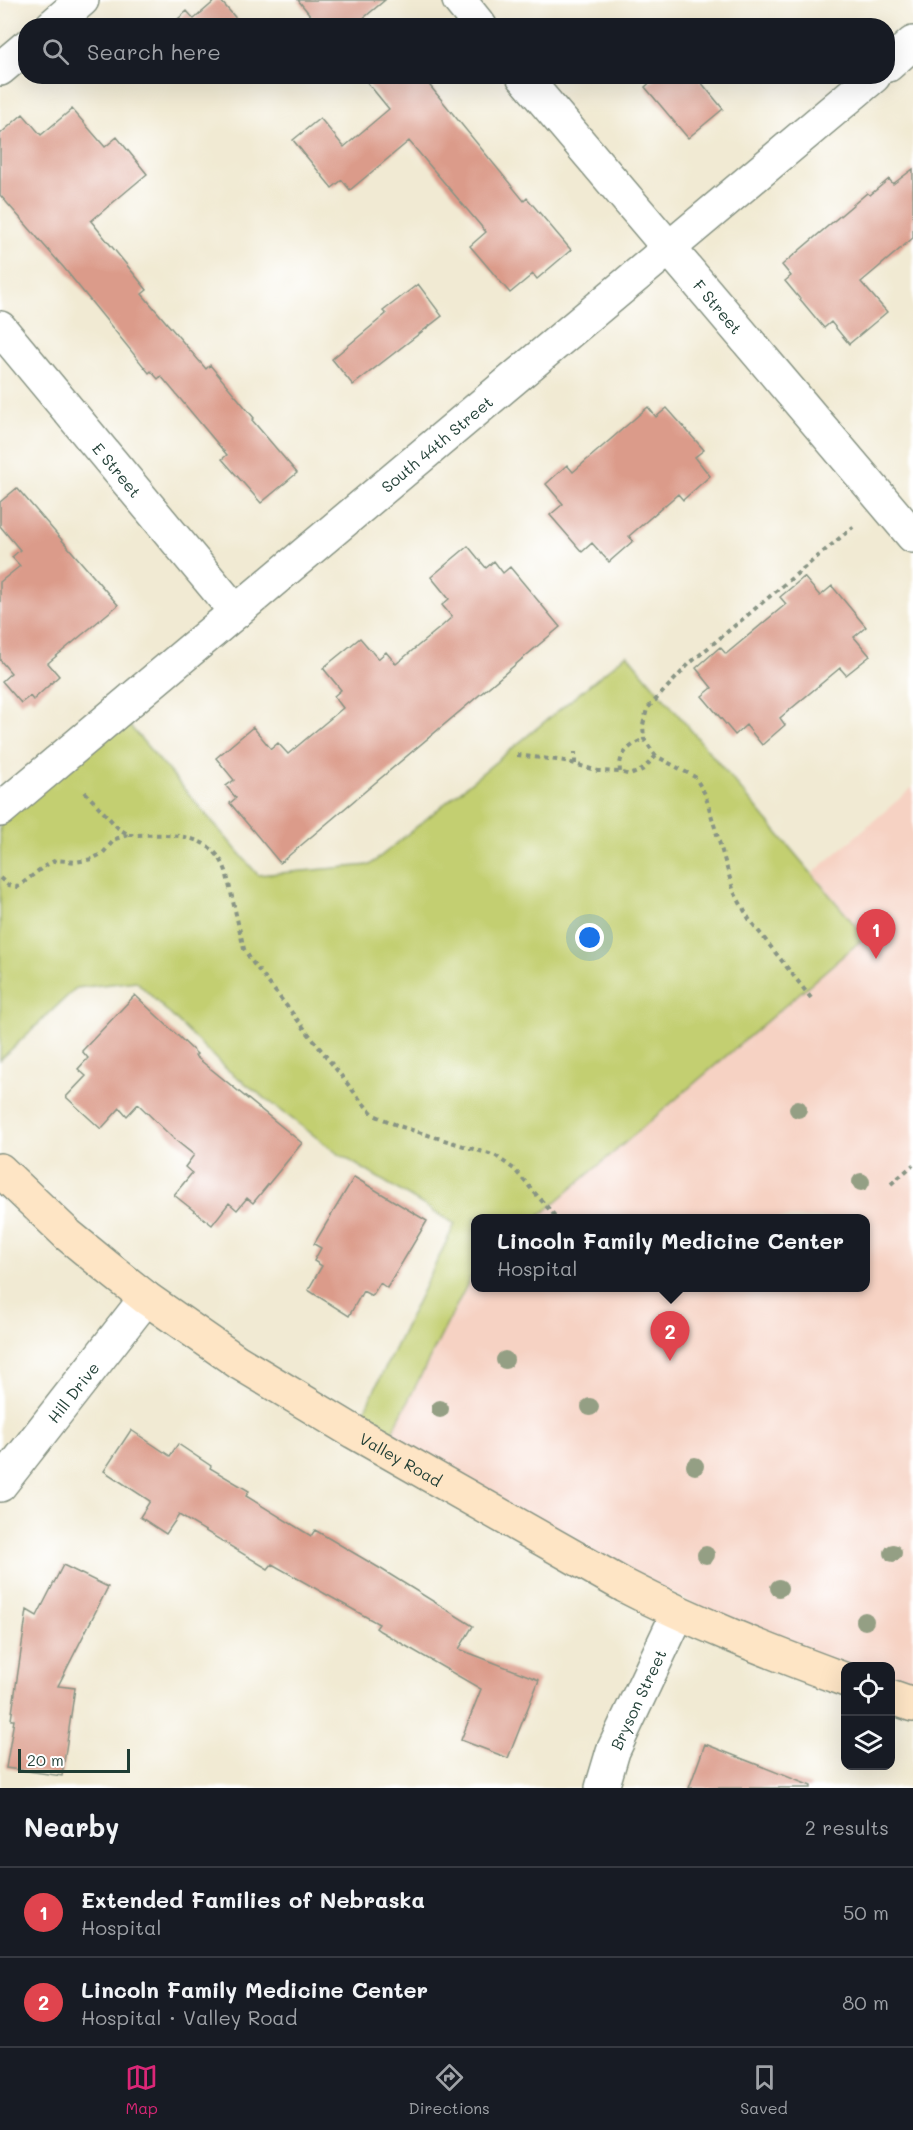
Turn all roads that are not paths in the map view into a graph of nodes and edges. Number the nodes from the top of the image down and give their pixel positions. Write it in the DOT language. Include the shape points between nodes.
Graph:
graph roads {
  1 [pos="82,0"];
  2 [pos="459,0"];
  3 [pos="61,18"];
  4 [pos="474,18"];
  5 [pos="913,43"];
  6 [pos="18,54"];
  7 [pos="895,59"];
  8 [pos="0,69"];
  9 [pos="530,84"];
  10 [pos="865,84"];
  11 [pos="670,249"];
  12 [pos="0,328"];
  13 [pos="913,536"];
  14 [pos="236,612"];
  15 [pos="0,810"];
  16 [pos="0,1170"];
  17 [pos="146,1298"];
  18 [pos="0,1485"];
  19 [pos="678,1613"];
  20 [pos="841,1678"];
  21 [pos="895,1698"];
  22 [pos="913,1705"];
  23 [pos="602,1788"];
  1 -- 3 [label="street"];
  2 -- 4 [label="street"];
  5 -- 7 [label="street"];
  6 -- 8 [label="street"];
  9 -- 11 [label="street, F Street"];
  10 -- 11 [label="street, South 44th Street"];
  11 -- 13 [label="street, F Street"];
  11 -- 14 [label="street, South 44th Street"];
  12 -- 14 [label="street, E Street"];
  14 -- 15 [label="street, South 44th Street"];
  16 -- 17 [label="street, Valley Road" via="68,1235"];
  17 -- 18 [label="street, Hill Drive"];
  17 -- 19 [label="street, Valley Road" via="238,1362 345,1426"];
  19 -- 20 [label="street, Valley Road"];
  19 -- 23 [label="street, Bryson Street" via="613,1751"];
  21 -- 22 [label="street"];
}
